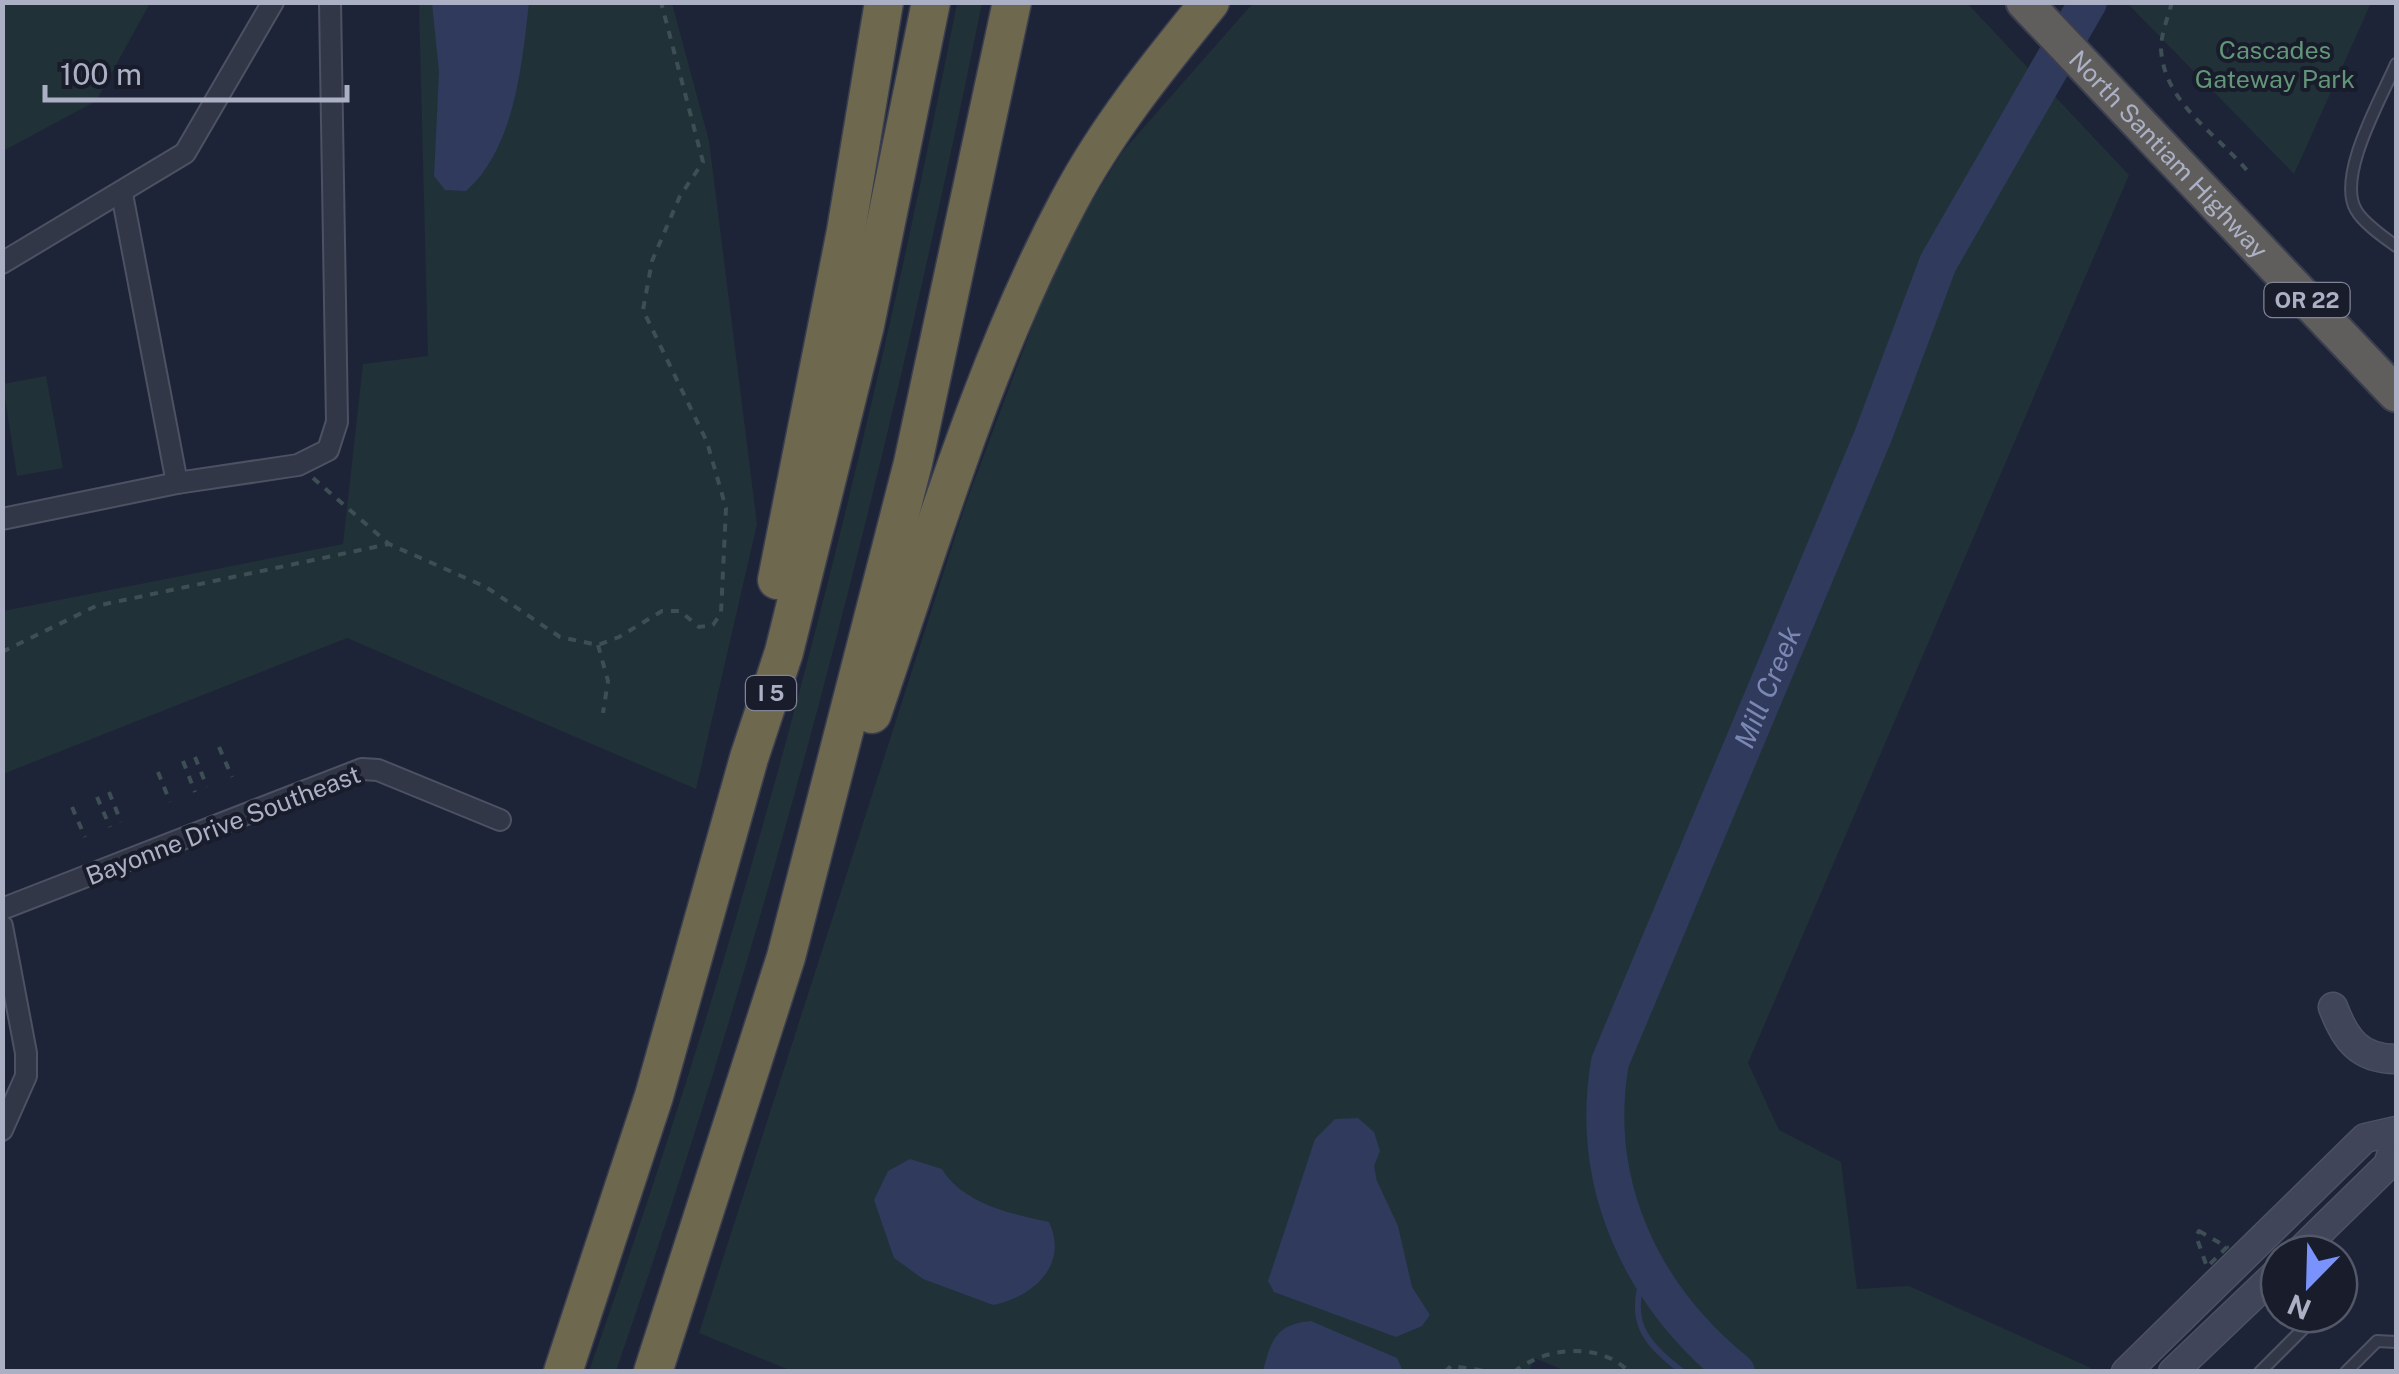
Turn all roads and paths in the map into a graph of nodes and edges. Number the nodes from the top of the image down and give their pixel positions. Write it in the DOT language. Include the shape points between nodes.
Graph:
graph roads {
  1 [pos="273,2"];
  2 [pos="330,2"];
  3 [pos="661,2"];
  4 [pos="884,2"];
  5 [pos="931,2"];
  6 [pos="1012,2"];
  7 [pos="1210,2"];
  8 [pos="2024,2"];
  9 [pos="2172,2"];
  10 [pos="2396,64"];
  11 [pos="2250,174"];
  12 [pos="122,194"];
  13 [pos="2396,246"];
  14 [pos="2,263"];
  15 [pos="2396,394"];
  16 [pos="298,466"];
  17 [pos="177,482"];
  18 [pos="2,518"];
  19 [pos="389,544"];
  20 [pos="598,645"];
  21 [pos="2,652"];
  22 [pos="603,713"];
  23 [pos="219,747"];
  24 [pos="195,757"];
  25 [pos="749,758"];
  26 [pos="183,762"];
  27 [pos="158,772"];
  28 [pos="232,777"];
  29 [pos="208,787"];
  30 [pos="109,792"];
  31 [pos="195,792"];
  32 [pos="97,797"];
  33 [pos="170,802"];
  34 [pos="72,808"];
  35 [pos="500,820"];
  36 [pos="121,822"];
  37 [pos="110,826"];
  38 [pos="85,836"];
  39 [pos="2,909"];
  40 [pos="2,926"];
  41 [pos="786,957"];
  42 [pos="2333,1007"];
  43 [pos="2396,1059"];
  44 [pos="2,1130"];
  45 [pos="2396,1131"];
  46 [pos="2396,1141"];
  47 [pos="2318,1234"];
  48 [pos="2201,1252"];
  49 [pos="2259,1291"];
  50 [pos="2298,1334"];
  51 [pos="2396,1342"];
  52 [pos="563,1372"];
  53 [pos="653,1372"];
  54 [pos="1445,1372"];
  55 [pos="1493,1372"];
  56 [pos="1514,1372"];
  57 [pos="1629,1372"];
  58 [pos="2126,1372"];
  59 [pos="2172,1372"];
  60 [pos="2260,1372"];
  61 [pos="2346,1372"];
  1 -- 12 [label="street" via="185,153"];
  2 -- 16 [label="street" via="337,422 328,450"];
  3 -- 20 [label="path" via="704,162 680,196 652,261 643,310 707,442 726,508 721,613 699,627 680,611 662,611"];
  4 -- 25 [label="highway, I 5" via="803,461 761,649"];
  5 -- 25 [label="highway, I 5" via="834,456"];
  6 -- 41 [label="highway" via="914,463"];
  7 -- 41 [label="highway" via="1108,134 1031,278"];
  8 -- 15 [label="highway, North Santiam Highway / OR 22"];
  9 -- 11 [label="path" via="2161,47 2172,92"];
  10 -- 13 [label="lane" via="2352,166 2351,191 2356,211"];
  12 -- 14 [label="street"];
  12 -- 17 [label="street"];
  16 -- 17 [label="street"];
  16 -- 19 [label="path"];
  17 -- 18 [label="street"];
  19 -- 20 [label="path" via="486,587 560,637"];
  19 -- 21 [label="path" via="96,606"];
  20 -- 22 [label="path" via="608,681"];
  23 -- 28 [label="path"];
  24 -- 29 [label="path"];
  25 -- 52 [label="highway, I 5" via="654,1096"];
  26 -- 31 [label="path"];
  27 -- 33 [label="path"];
  30 -- 36 [label="path"];
  32 -- 37 [label="path"];
  34 -- 38 [label="path"];
  35 -- 39 [label="street, Bayonne Drive Southeast" via="362,769"];
  40 -- 44 [label="street" via="26,1076"];
  41 -- 53 [label="highway"];
  42 -- 43 [label="main road" via="2344,1036 2360,1051"];
  45 -- 58 [label="main road" via="2365,1138"];
  46 -- 47 [label="main road" via="2388,1166"];
  48 -- 48 [label="path" via="2199,1231 2227,1247 2207,1266"];
  49 -- 59 [label="main road"];
  50 -- 60 [label="lane"];
  51 -- 61 [label="lane" via="2377,1341"];
  54 -- 55 [label="path"];
  56 -- 57 [label="path" via="1532,1357 1566,1351 1612,1357"];
}
